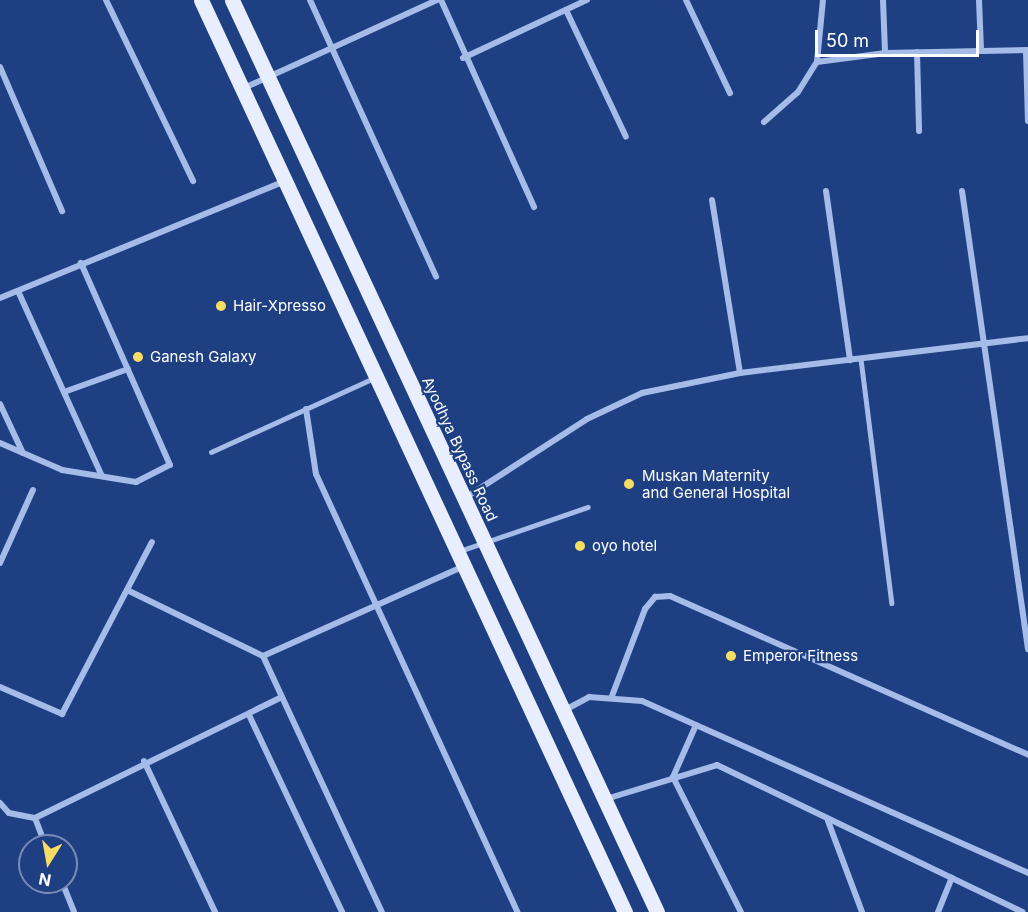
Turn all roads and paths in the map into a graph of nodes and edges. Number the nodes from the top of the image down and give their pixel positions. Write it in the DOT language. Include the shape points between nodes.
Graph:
graph roads {
  1 [pos="106,0"];
  2 [pos="201,0"];
  3 [pos="232,0"];
  4 [pos="310,0"];
  5 [pos="439,0"];
  6 [pos="587,0"];
  7 [pos="686,0"];
  8 [pos="822,0"];
  9 [pos="883,0"];
  10 [pos="979,0"];
  11 [pos="566,10"];
  12 [pos="332,47"];
  13 [pos="981,50"];
  14 [pos="1027,51"];
  15 [pos="917,52"];
  16 [pos="885,53"];
  17 [pos="463,58"];
  18 [pos="817,62"];
  19 [pos="0,67"];
  20 [pos="268,78"];
  21 [pos="243,89"];
  22 [pos="729,93"];
  23 [pos="1028,121"];
  24 [pos="764,122"];
  25 [pos="919,131"];
  26 [pos="626,136"];
  27 [pos="193,181"];
  28 [pos="285,181"];
  29 [pos="826,191"];
  30 [pos="962,191"];
  31 [pos="712,200"];
  32 [pos="534,207"];
  33 [pos="62,211"];
  34 [pos="81,263"];
  35 [pos="436,277"];
  36 [pos="18,291"];
  37 [pos="0,298"];
  38 [pos="1028,338"];
  39 [pos="984,343"];
  40 [pos="861,359"];
  41 [pos="850,360"];
  42 [pos="128,369"];
  43 [pos="740,373"];
  44 [pos="376,377"];
  45 [pos="64,392"];
  46 [pos="0,404"];
  47 [pos="306,409"];
  48 [pos="0,443"];
  49 [pos="211,452"];
  50 [pos="23,453"];
  51 [pos="102,476"];
  52 [pos="33,489"];
  53 [pos="464,499"];
  54 [pos="588,507"];
  55 [pos="152,542"];
  56 [pos="483,542"];
  57 [pos="462,559"];
  58 [pos="0,563"];
  59 [pos="127,590"];
  60 [pos="379,603"];
  61 [pos="892,603"];
  62 [pos="1028,649"];
  63 [pos="263,657"];
  64 [pos="0,687"];
  65 [pos="612,696"];
  66 [pos="282,697"];
  67 [pos="563,712"];
  68 [pos="249,715"];
  69 [pos="696,725"];
  70 [pos="1028,755"];
  71 [pos="144,761"];
  72 [pos="673,777"];
  73 [pos="605,799"];
  74 [pos="0,803"];
  75 [pos="35,818"];
  76 [pos="827,820"];
  77 [pos="41,834"];
  78 [pos="1028,873"];
  79 [pos="952,878"];
  80 [pos="67,894"];
  81 [pos="74,912"];
  82 [pos="215,912"];
  83 [pos="342,912"];
  84 [pos="382,912"];
  85 [pos="517,912"];
  86 [pos="625,912"];
  87 [pos="657,912"];
  88 [pos="741,912"];
  89 [pos="862,912"];
  90 [pos="938,912"];
  91 [pos="1023,912"];
  1 -- 27 [label="street"];
  2 -- 21 [label="main road"];
  3 -- 20 [label="main road, Ayodhya Bypass Road"];
  4 -- 12 [label="street"];
  5 -- 12 [label="street"];
  5 -- 17 [label="street"];
  6 -- 11 [label="street"];
  7 -- 22 [label="street"];
  8 -- 18 [label="street"];
  9 -- 16 [label="street"];
  10 -- 13 [label="street"];
  11 -- 17 [label="street"];
  11 -- 26 [label="street"];
  12 -- 20 [label="street"];
  12 -- 35 [label="street"];
  13 -- 14 [label="street"];
  13 -- 15 [label="street"];
  14 -- 23 [label="street"];
  15 -- 16 [label="street"];
  15 -- 25 [label="street"];
  16 -- 18 [label="street"];
  17 -- 32 [label="street"];
  18 -- 24 [label="street" via="798,92"];
  19 -- 33 [label="street"];
  20 -- 21 [label="street"];
  20 -- 53 [label="main road, Ayodhya Bypass Road"];
  21 -- 28 [label="main road"];
  28 -- 34 [label="street"];
  28 -- 44 [label="main road"];
  29 -- 41 [label="street"];
  30 -- 39 [label="street"];
  31 -- 43 [label="street"];
  34 -- 36 [label="street"];
  34 -- 42 [label="street"];
  36 -- 37 [label="street"];
  36 -- 45 [label="street"];
  38 -- 39 [label="street"];
  39 -- 40 [label="street"];
  39 -- 62 [label="street"];
  40 -- 41 [label="street"];
  40 -- 61 [label="lane"];
  41 -- 43 [label="street"];
  42 -- 45 [label="street"];
  42 -- 51 [label="street" via="170,465 136,482"];
  43 -- 53 [label="street" via="642,393 587,419"];
  44 -- 47 [label="lane"];
  44 -- 57 [label="main road"];
  45 -- 51 [label="street"];
  46 -- 50 [label="street"];
  47 -- 49 [label="lane"];
  47 -- 60 [label="street" via="316,474"];
  48 -- 50 [label="street"];
  50 -- 51 [label="street" via="62,470"];
  52 -- 58 [label="street"];
  53 -- 56 [label="main road, Ayodhya Bypass Road"];
  54 -- 56 [label="lane"];
  55 -- 59 [label="street"];
  56 -- 57 [label="lane"];
  56 -- 67 [label="main road, Ayodhya Bypass Road"];
  57 -- 60 [label="street"];
  57 -- 86 [label="main road"];
  59 -- 63 [label="street"];
  59 -- 64 [label="street" via="62,714"];
  60 -- 63 [label="street"];
  60 -- 85 [label="street"];
  63 -- 66 [label="street"];
  65 -- 67 [label="street" via="589,697"];
  65 -- 69 [label="street" via="642,701"];
  65 -- 70 [label="street" via="645,609 655,597 670,596"];
  66 -- 68 [label="street"];
  66 -- 84 [label="street"];
  67 -- 73 [label="main road, Ayodhya Bypass Road"];
  68 -- 71 [label="street"];
  68 -- 83 [label="street"];
  69 -- 72 [label="street"];
  69 -- 78 [label="street"];
  71 -- 75 [label="street"];
  71 -- 82 [label="street"];
  72 -- 73 [label="street"];
  72 -- 76 [label="street" via="717,765"];
  72 -- 88 [label="street"];
  73 -- 87 [label="main road, Ayodhya Bypass Road"];
  74 -- 75 [label="street" via="9,813"];
  75 -- 77 [label="street"];
  76 -- 79 [label="street"];
  76 -- 89 [label="street"];
  79 -- 90 [label="street"];
  79 -- 91 [label="street"];
  80 -- 81 [label="street"];
}
